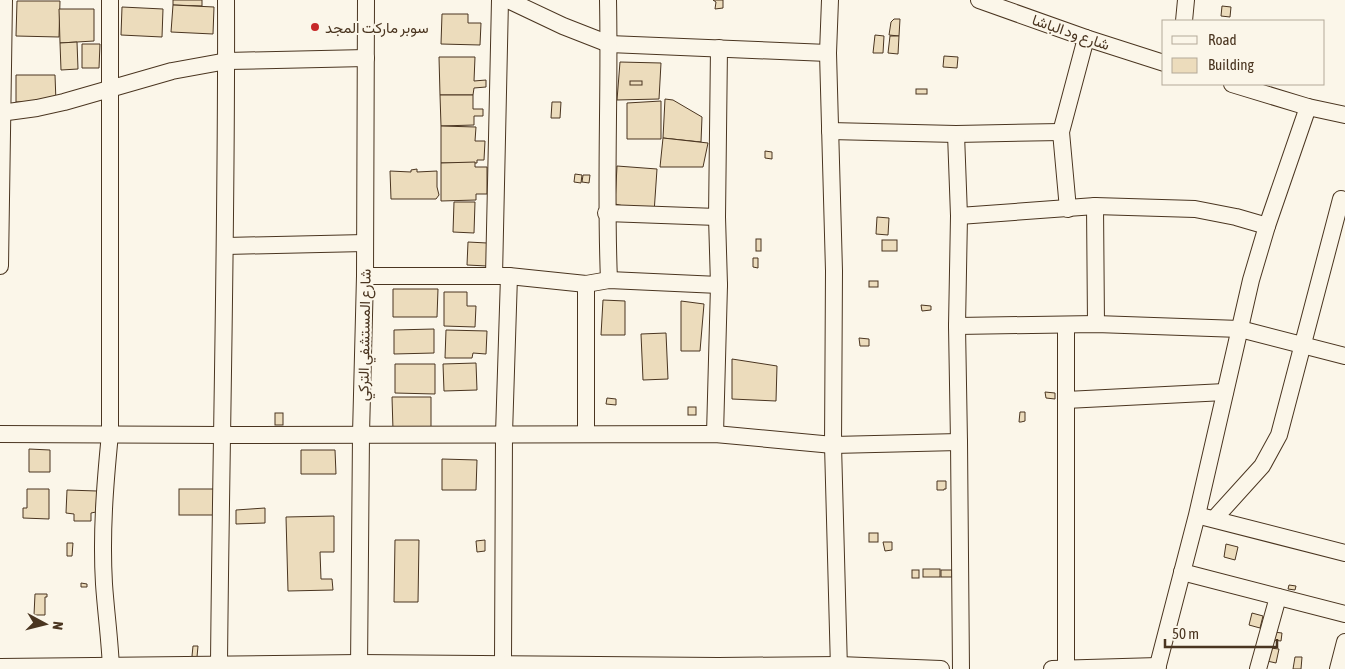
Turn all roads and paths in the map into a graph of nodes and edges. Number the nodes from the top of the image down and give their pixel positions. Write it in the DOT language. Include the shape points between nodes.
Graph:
graph roads {
  1 [pos="4,0"];
  2 [pos="110,0"];
  3 [pos="226,0"];
  4 [pos="366,0"];
  5 [pos="500,0"];
  6 [pos="508,0"];
  7 [pos="608,0"];
  8 [pos="830,0"];
  9 [pos="979,0"];
  10 [pos="1186,0"];
  11 [pos="1184,20"];
  12 [pos="1086,38"];
  13 [pos="609,44"];
  14 [pos="719,48"];
  15 [pos="828,54"];
  16 [pos="366,58"];
  17 [pos="227,61"];
  18 [pos="1162,61"];
  19 [pos="1235,85"];
  20 [pos="109,89"];
  21 [pos="1308,107"];
  22 [pos="2,114"];
  23 [pos="1345,115"];
  24 [pos="830,131"];
  25 [pos="1061,132"];
  26 [pos="956,134"];
  27 [pos="1,168"];
  28 [pos="1342,199"];
  29 [pos="1095,206"];
  30 [pos="1068,209"];
  31 [pos="606,213"];
  32 [pos="960,216"];
  33 [pos="717,217"];
  34 [pos="1266,226"];
  35 [pos="365,243"];
  36 [pos="226,246"];
  37 [pos="0,266"];
  38 [pos="365,276"];
  39 [pos="502,276"];
  40 [pos="609,280"];
  41 [pos="586,284"];
  42 [pos="719,285"];
  43 [pos="1096,324"];
  44 [pos="1066,325"];
  45 [pos="957,326"];
  46 [pos="1240,329"];
  47 [pos="1302,345"];
  48 [pos="1345,356"];
  49 [pos="1224,392"];
  50 [pos="1066,400"];
  51 [pos="0,434"];
  52 [pos="110,434"];
  53 [pos="361,434"];
  54 [pos="504,434"];
  55 [pos="586,434"];
  56 [pos="714,434"];
  57 [pos="222,435"];
  58 [pos="960,442"];
  59 [pos="833,445"];
  60 [pos="1197,515"];
  61 [pos="1214,519"];
  62 [pos="1345,553"];
  63 [pos="1182,572"];
  64 [pos="1278,597"];
  65 [pos="1345,614"];
  66 [pos="1345,642"];
  67 [pos="219,664"];
  68 [pos="497,665"];
  69 [pos="266,666"];
  70 [pos="359,666"];
  71 [pos="0,667"];
  72 [pos="718,667"];
  73 [pos="839,667"];
  74 [pos="111,668"];
  75 [pos="1059,668"];
  76 [pos="1157,668"];
  77 [pos="941,669"];
  78 [pos="961,669"];
  79 [pos="1258,669"];
  80 [pos="1338,669"];
  1 -- 22 [label="street"];
  2 -- 20 [label="street"];
  3 -- 17 [label="street"];
  4 -- 16 [label="street, شارع المستشفي التركي"];
  5 -- 39 [label="street"];
  6 -- 13 [label="street"];
  7 -- 13 [label="street"];
  8 -- 15 [label="street"];
  9 -- 12 [label="street, شارع ود الباشا"];
  10 -- 11 [label="street"];
  12 -- 18 [label="street, شارع ود الباشا"];
  12 -- 25 [label="street"];
  13 -- 14 [label="street"];
  13 -- 31 [label="street"];
  14 -- 15 [label="street"];
  14 -- 33 [label="street"];
  15 -- 24 [label="street"];
  16 -- 17 [label="street"];
  16 -- 35 [label="street, شارع المستشفي التركي"];
  17 -- 20 [label="street" via="172,71"];
  17 -- 36 [label="street"];
  19 -- 21 [label="street"];
  20 -- 22 [label="street"];
  20 -- 52 [label="street"];
  21 -- 23 [label="street"];
  21 -- 34 [label="street"];
  22 -- 27 [label="street"];
  24 -- 26 [label="street"];
  24 -- 59 [label="street" via="834,271"];
  25 -- 26 [label="street"];
  25 -- 30 [label="street"];
  26 -- 32 [label="street"];
  27 -- 37 [label="street"];
  28 -- 47 [label="street"];
  29 -- 30 [label="street"];
  29 -- 34 [label="street" via="1195,209"];
  29 -- 43 [label="street"];
  30 -- 32 [label="street"];
  31 -- 33 [label="street"];
  31 -- 40 [label="street"];
  32 -- 45 [label="street"];
  33 -- 42 [label="street"];
  34 -- 46 [label="street"];
  35 -- 36 [label="street"];
  35 -- 38 [label="street, شارع المستشفي التركي"];
  36 -- 57 [label="street"];
  38 -- 39 [label="street"];
  38 -- 53 [label="street, شارع المستشفي التركي"];
  39 -- 41 [label="street"];
  39 -- 54 [label="street"];
  40 -- 41 [label="street"];
  40 -- 42 [label="street"];
  41 -- 55 [label="street"];
  42 -- 56 [label="street"];
  43 -- 44 [label="street"];
  43 -- 46 [label="street"];
  44 -- 45 [label="street"];
  44 -- 50 [label="street"];
  45 -- 58 [label="street"];
  46 -- 47 [label="street"];
  46 -- 49 [label="street"];
  47 -- 48 [label="street"];
  47 -- 61 [label="street" via="1273,448 1262,466"];
  49 -- 50 [label="street"];
  49 -- 60 [label="street"];
  50 -- 75 [label="street"];
  51 -- 52 [label="street"];
  52 -- 57 [label="street"];
  52 -- 74 [label="street" via="103,519"];
  53 -- 54 [label="street"];
  53 -- 57 [label="street"];
  53 -- 70 [label="street, شارع المستشفي التركي"];
  54 -- 55 [label="street"];
  54 -- 68 [label="street"];
  55 -- 56 [label="street"];
  56 -- 59 [label="street"];
  57 -- 67 [label="street"];
  58 -- 59 [label="street"];
  58 -- 78 [label="street"];
  59 -- 73 [label="street"];
  60 -- 61 [label="street"];
  60 -- 63 [label="street"];
  61 -- 62 [label="street"];
  63 -- 64 [label="street"];
  63 -- 76 [label="street"];
  64 -- 65 [label="street"];
  64 -- 79 [label="street"];
  66 -- 80 [label="street"];
  67 -- 69 [label="street"];
  67 -- 74 [label="street"];
  68 -- 70 [label="street"];
  68 -- 72 [label="street"];
  69 -- 70 [label="street"];
  71 -- 74 [label="street"];
  72 -- 73 [label="street"];
  73 -- 77 [label="street"];
  75 -- 76 [label="street"];
}
